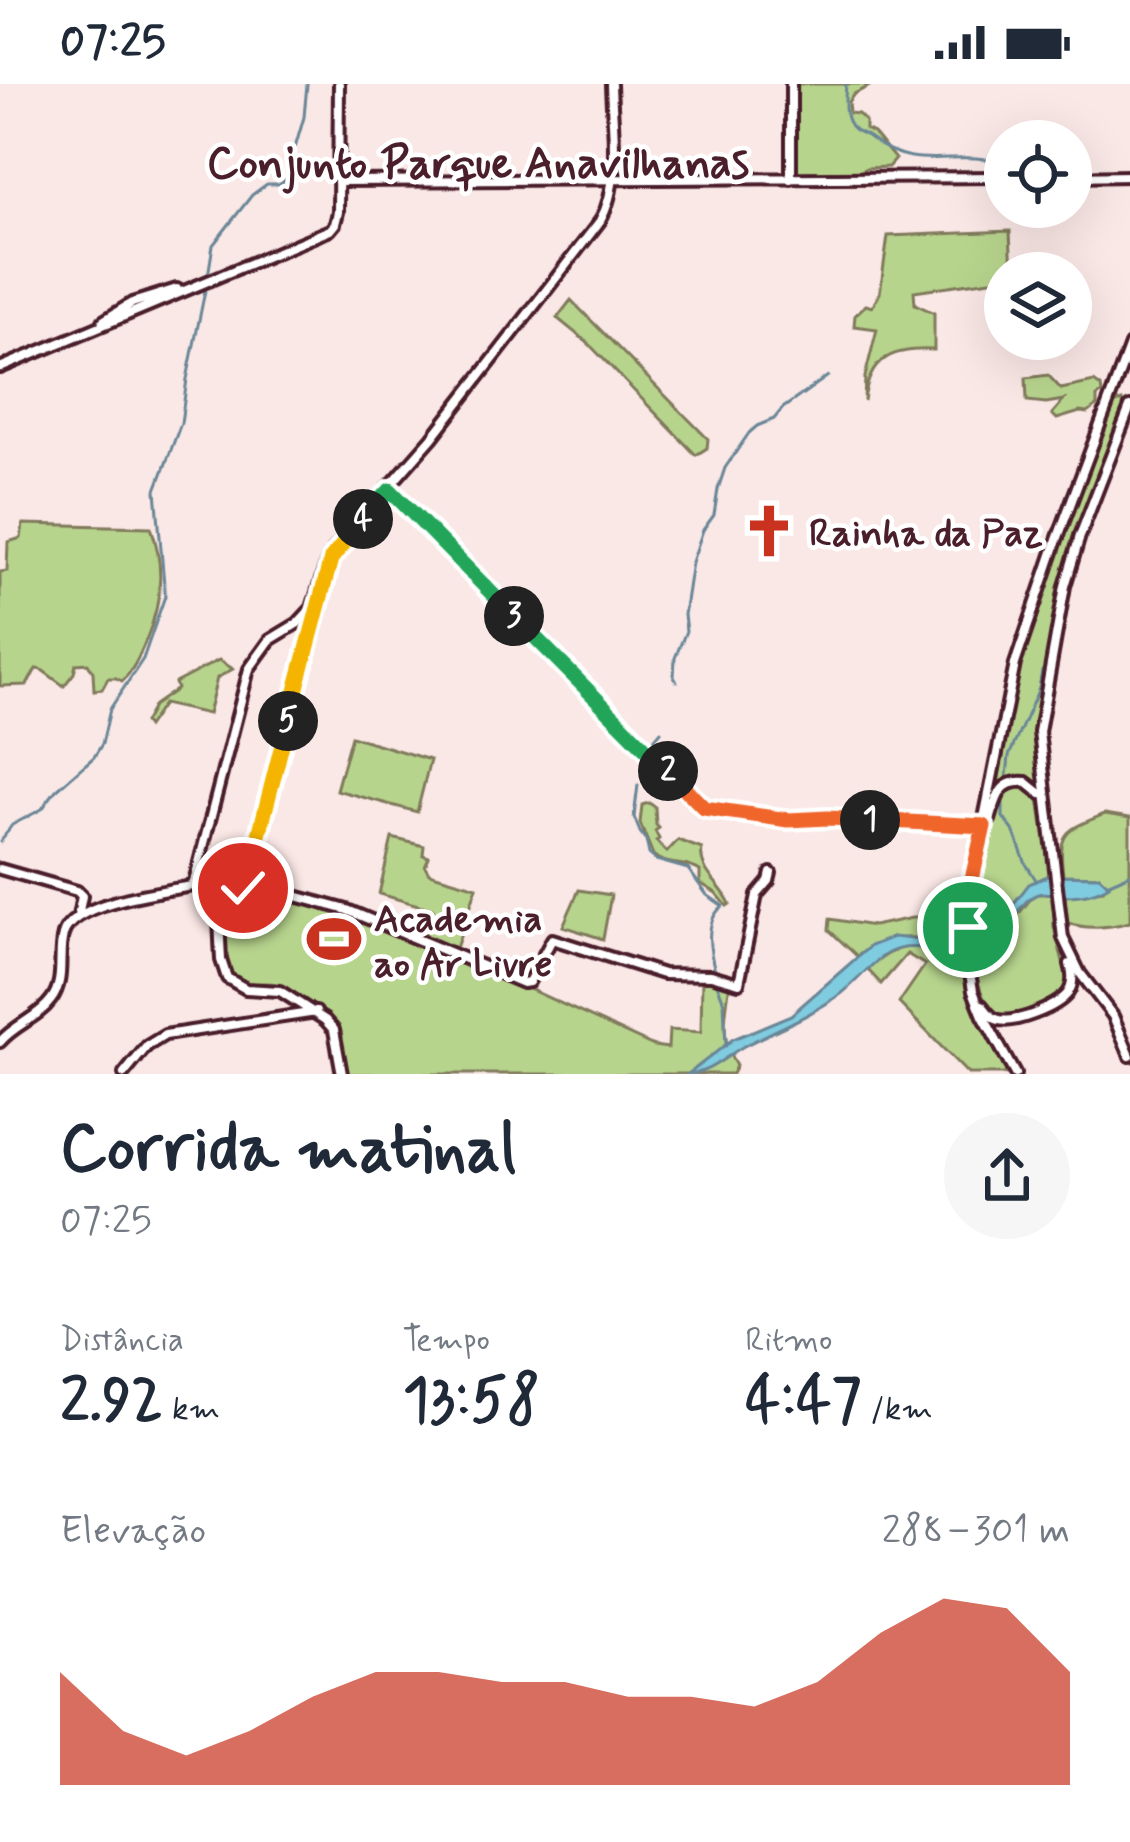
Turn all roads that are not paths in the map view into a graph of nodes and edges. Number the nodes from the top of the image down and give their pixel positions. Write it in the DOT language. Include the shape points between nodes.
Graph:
graph roads {
  1 [pos="337,84"];
  2 [pos="611,84"];
  3 [pos="791,84"];
  4 [pos="1130,176"];
  5 [pos="984,177"];
  6 [pos="1092,177"];
  7 [pos="791,179"];
  8 [pos="338,181"];
  9 [pos="612,181"];
  10 [pos="207,280"];
  11 [pos="131,308"];
  12 [pos="1130,345"];
  13 [pos="0,366"];
  14 [pos="1108,406"];
  15 [pos="1129,409"];
  16 [pos="390,487"];
  17 [pos="312,622"];
  18 [pos="283,634"];
  19 [pos="1045,802"];
  20 [pos="984,826"];
  21 [pos="979,848"];
  22 [pos="5,869"];
  23 [pos="771,873"];
  24 [pos="231,882"];
  25 [pos="248,883"];
  26 [pos="196,886"];
  27 [pos="270,888"];
  28 [pos="218,896"];
  29 [pos="244,896"];
  30 [pos="233,908"];
  31 [pos="77,917"];
  32 [pos="1067,951"];
  33 [pos="970,974"];
  34 [pos="316,1012"];
  35 [pos="0,1042"];
  36 [pos="1130,1056"];
  37 [pos="124,1074"];
  38 [pos="343,1074"];
  39 [pos="1015,1074"];
  1 -- 8 [label="main road"];
  1 -- 10 [label="main road" via="330,224"];
  2 -- 9 [label="main road"];
  3 -- 7 [label="main road"];
  4 -- 6 [label="main road"];
  5 -- 7 [label="main road"];
  7 -- 9 [label="main road"];
  8 -- 9 [label="main road"];
  8 -- 10 [label="main road" via="330,230"];
  9 -- 16 [label="main road" via="606,211 581,248"];
  10 -- 11 [label="main road"];
  10 -- 11 [label="main road"];
  11 -- 13 [label="main road"];
  12 -- 14 [label="main road"];
  14 -- 15 [label="main road" via="1123,398"];
  14 -- 20 [label="main road" via="1015,664"];
  15 -- 19 [label="main road" via="1060,604 1039,732"];
  16 -- 17 [label="main road" via="331,559"];
  16 -- 18 [label="main road" via="328,558 312,608"];
  16 -- 20 [label="main road" via="704,808 788,820"];
  17 -- 18 [label="main road"];
  17 -- 25 [label="main road"];
  18 -- 26 [label="main road" via="261,649 245,678"];
  19 -- 21 [label="main road" via="1026,782 1004,785"];
  19 -- 32 [label="main road"];
  20 -- 21 [label="main road"];
  21 -- 33 [label="main road" via="970,888"];
  22 -- 31 [label="main road" via="77,891"];
  23 -- 27 [label="main road" via="758,893 739,982 663,974 552,939 524,983 347,910"];
  24 -- 25 [label="main road"];
  24 -- 26 [label="main road"];
  24 -- 28 [label="main road"];
  24 -- 29 [label="main road"];
  25 -- 27 [label="main road"];
  25 -- 29 [label="main road"];
  26 -- 28 [label="main road" via="213,885"];
  26 -- 31 [label="main road" via="132,896"];
  27 -- 29 [label="main road"];
  28 -- 30 [label="main road"];
  28 -- 34 [label="main road" via="227,978 241,988 280,991"];
  29 -- 30 [label="main road"];
  30 -- 34 [label="main road" via="220,926 230,977 280,987"];
  31 -- 35 [label="main road" via="64,932 52,998"];
  32 -- 33 [label="main road" via="1068,993 1016,1020 989,1014"];
  32 -- 36 [label="main road"];
  33 -- 39 [label="main road" via="982,1016"];
  34 -- 37 [label="main road" via="160,1037"];
  34 -- 38 [label="main road" via="334,1030"];
}
